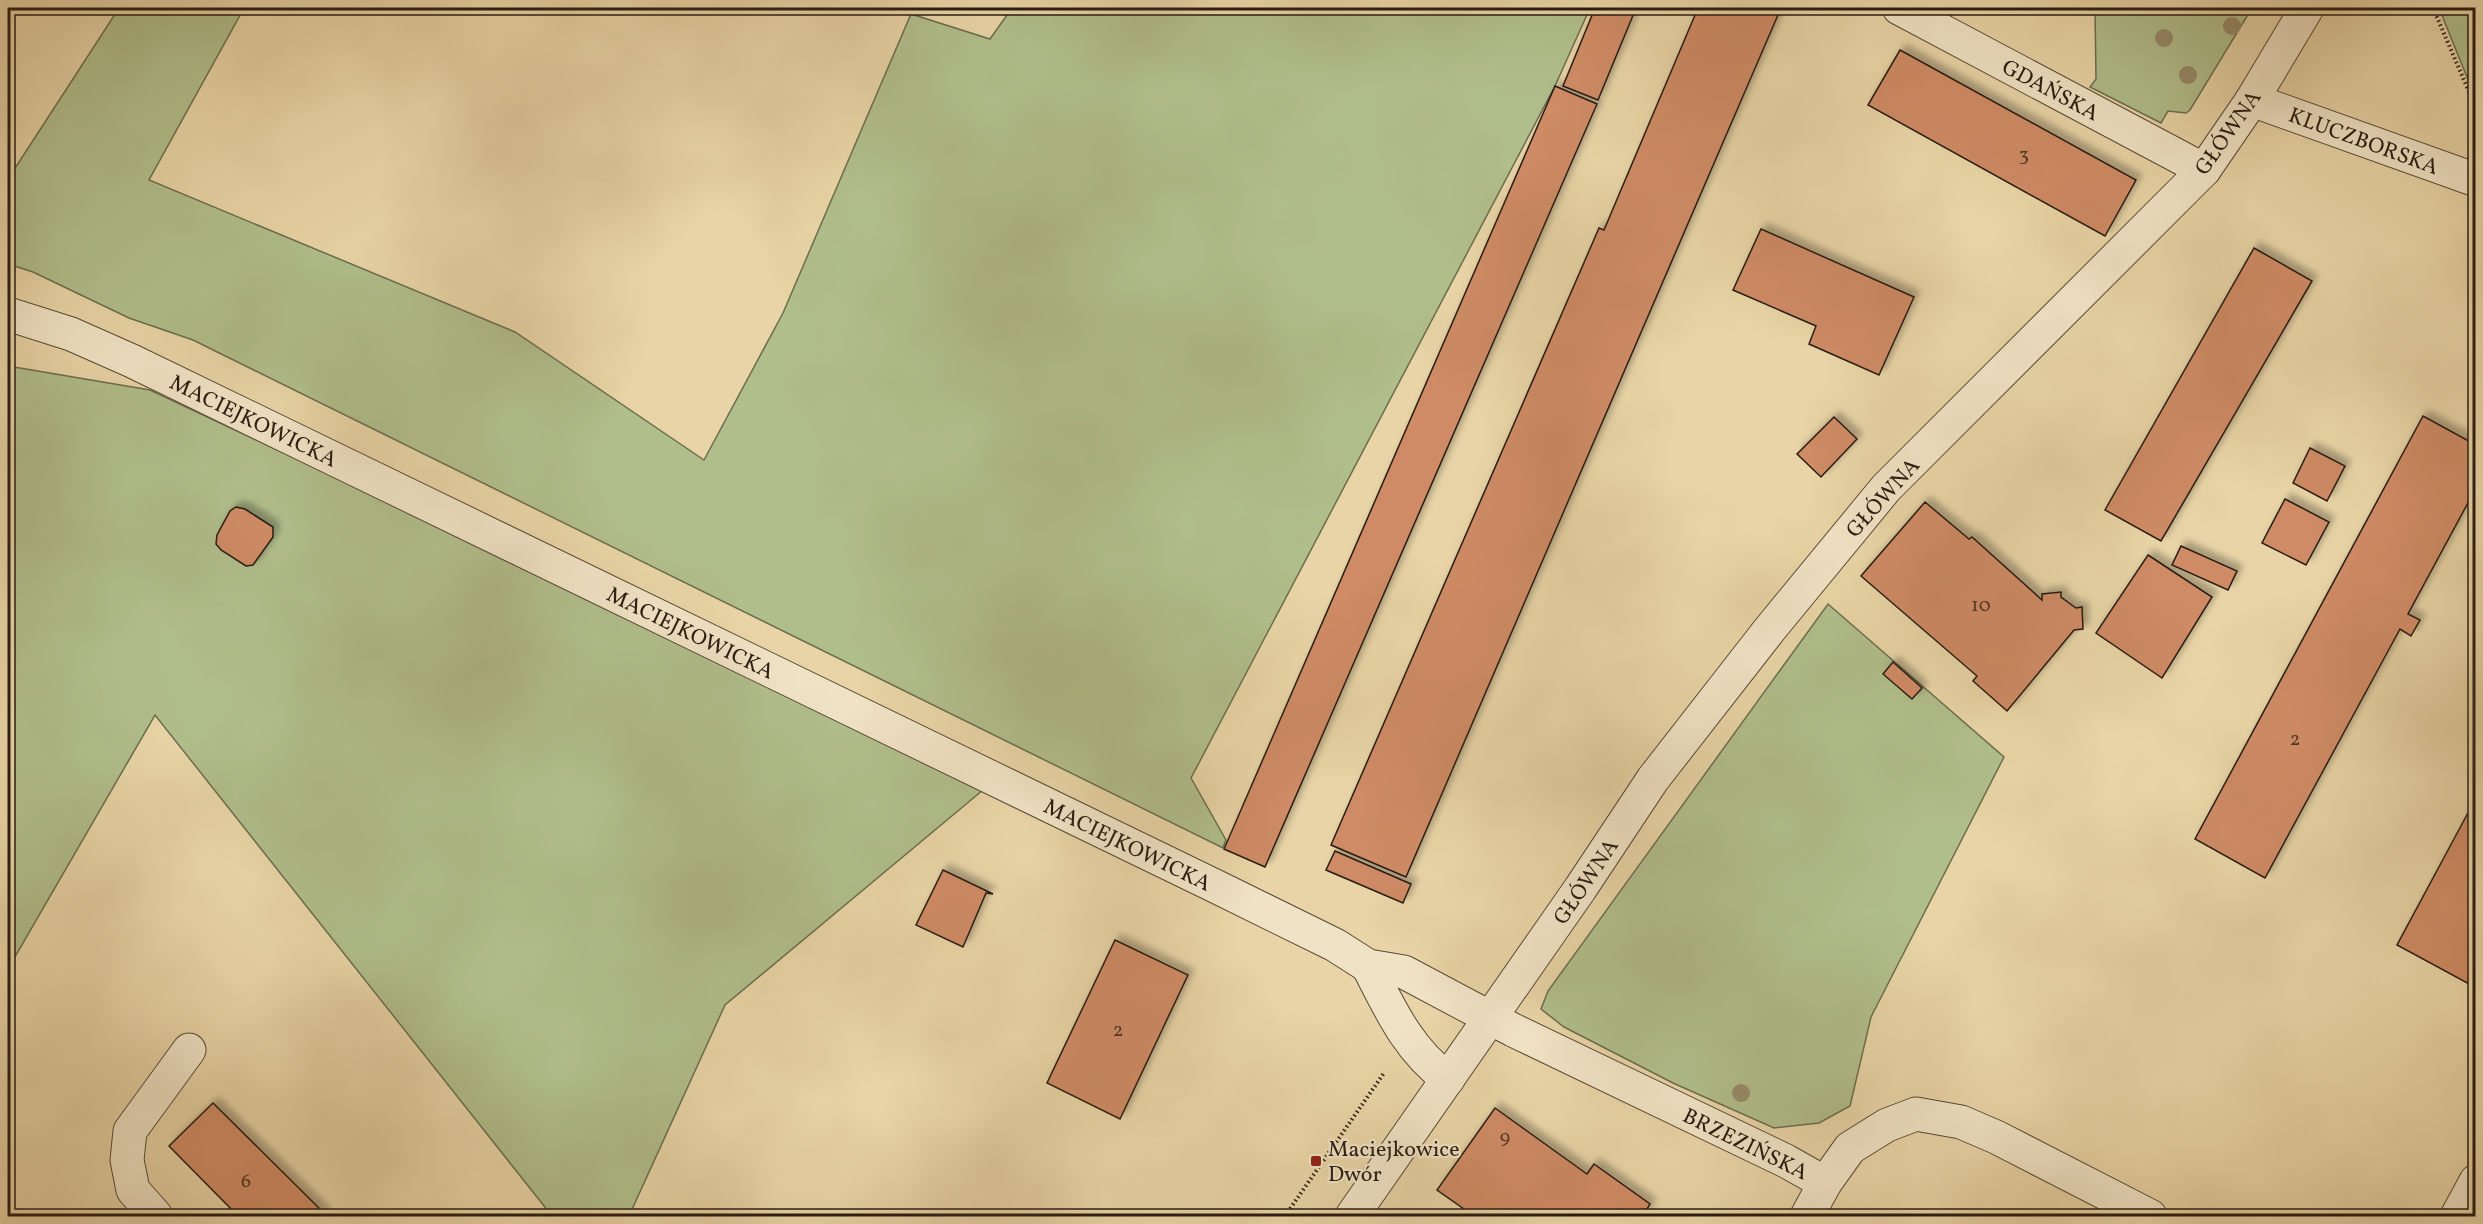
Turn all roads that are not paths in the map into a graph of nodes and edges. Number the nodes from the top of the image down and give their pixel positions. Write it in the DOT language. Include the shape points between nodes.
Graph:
graph roads {
  1 [pos="1899,8"];
  2 [pos="2307,8"];
  3 [pos="2252,100"];
  4 [pos="2204,170"];
  5 [pos="2475,180"];
  6 [pos="8,314"];
  7 [pos="1368,966"];
  8 [pos="1491,1018"];
  9 [pos="189,1050"];
  10 [pos="1448,1079"];
  11 [pos="2475,1181"];
  12 [pos="1825,1183"];
  13 [pos="156,1216"];
  14 [pos="1352,1216"];
  15 [pos="1807,1216"];
  16 [pos="2150,1216"];
  17 [pos="2457,1216"];
  1 -- 4 [label="street, GDAŃSKA"];
  2 -- 3 [label="street, GŁÓWNA"];
  3 -- 4 [label="street, GŁÓWNA"];
  3 -- 5 [label="street, KLUCZBORSKA"];
  4 -- 8 [label="street, GŁÓWNA" via="1886,488 1653,779"];
  6 -- 7 [label="street, MACIEJKOWICKA" via="71,334 132,360 1335,945"];
  7 -- 8 [label="street, MACIEJKOWICKA" via="1404,972"];
  7 -- 10 [label="street, MACIEJKOWICKA" via="1407,1040"];
  8 -- 10 [label="street, GŁÓWNA"];
  8 -- 12 [label="street, BRZEZIŃSKA"];
  9 -- 13 [label="street" via="130,1131 127,1160 133,1190"];
  10 -- 14 [label="street, GŁÓWNA"];
  11 -- 17 [label="street"];
  12 -- 15 [label="street"];
  12 -- 16 [label="street, BRZEZIŃSKA" via="1850,1148 1887,1125 1916,1114 1961,1122 1996,1137"];
}
